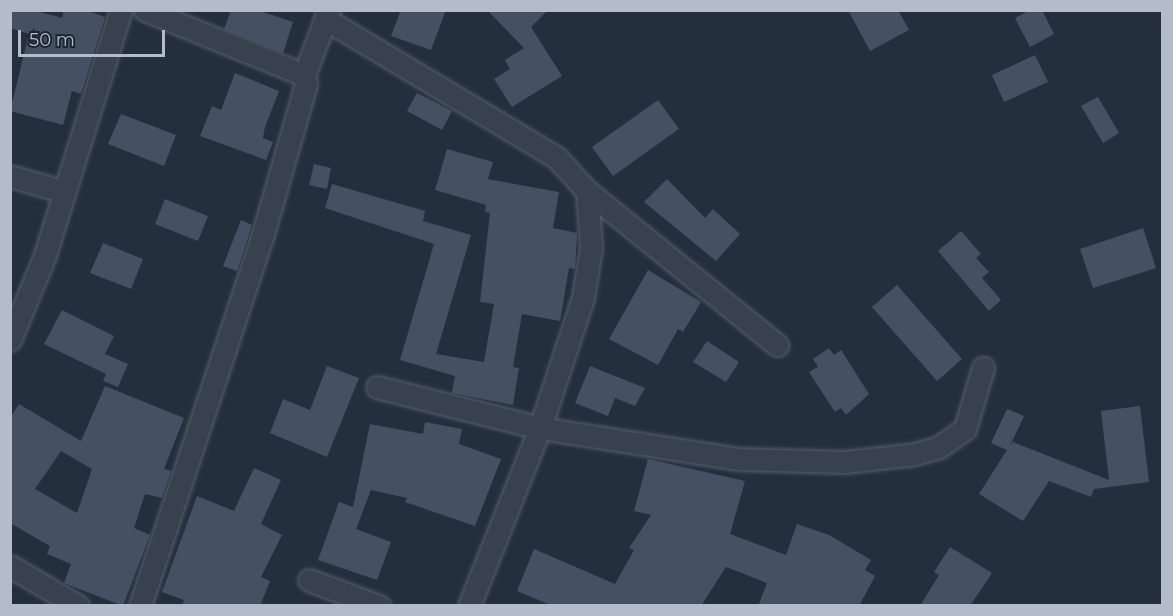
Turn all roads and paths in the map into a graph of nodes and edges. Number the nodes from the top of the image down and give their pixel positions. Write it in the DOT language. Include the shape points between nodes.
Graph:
graph roads {
  1 [pos="121,10"];
  2 [pos="145,10"];
  3 [pos="327,15"];
  4 [pos="304,75"];
  5 [pos="10,176"];
  6 [pos="587,191"];
  7 [pos="65,192"];
  8 [pos="10,340"];
  9 [pos="777,345"];
  10 [pos="983,368"];
  11 [pos="377,387"];
  12 [pos="540,428"];
  13 [pos="10,566"];
  14 [pos="309,580"];
  15 [pos="78,606"];
  16 [pos="140,606"];
  17 [pos="379,606"];
  18 [pos="469,606"];
  1 -- 7 [label="street"];
  2 -- 4 [label="street"];
  3 -- 4 [label="street"];
  3 -- 6 [label="street" via="557,158"];
  4 -- 16 [label="street" via="306,84 263,234"];
  5 -- 7 [label="street"];
  6 -- 9 [label="street"];
  6 -- 12 [label="street" via="591,248 583,298"];
  7 -- 8 [label="street"];
  10 -- 12 [label="street" via="964,429 939,447 915,454 845,462 738,459"];
  11 -- 12 [label="street"];
  12 -- 18 [label="street"];
  13 -- 15 [label="street"];
  14 -- 17 [label="street"];
}
